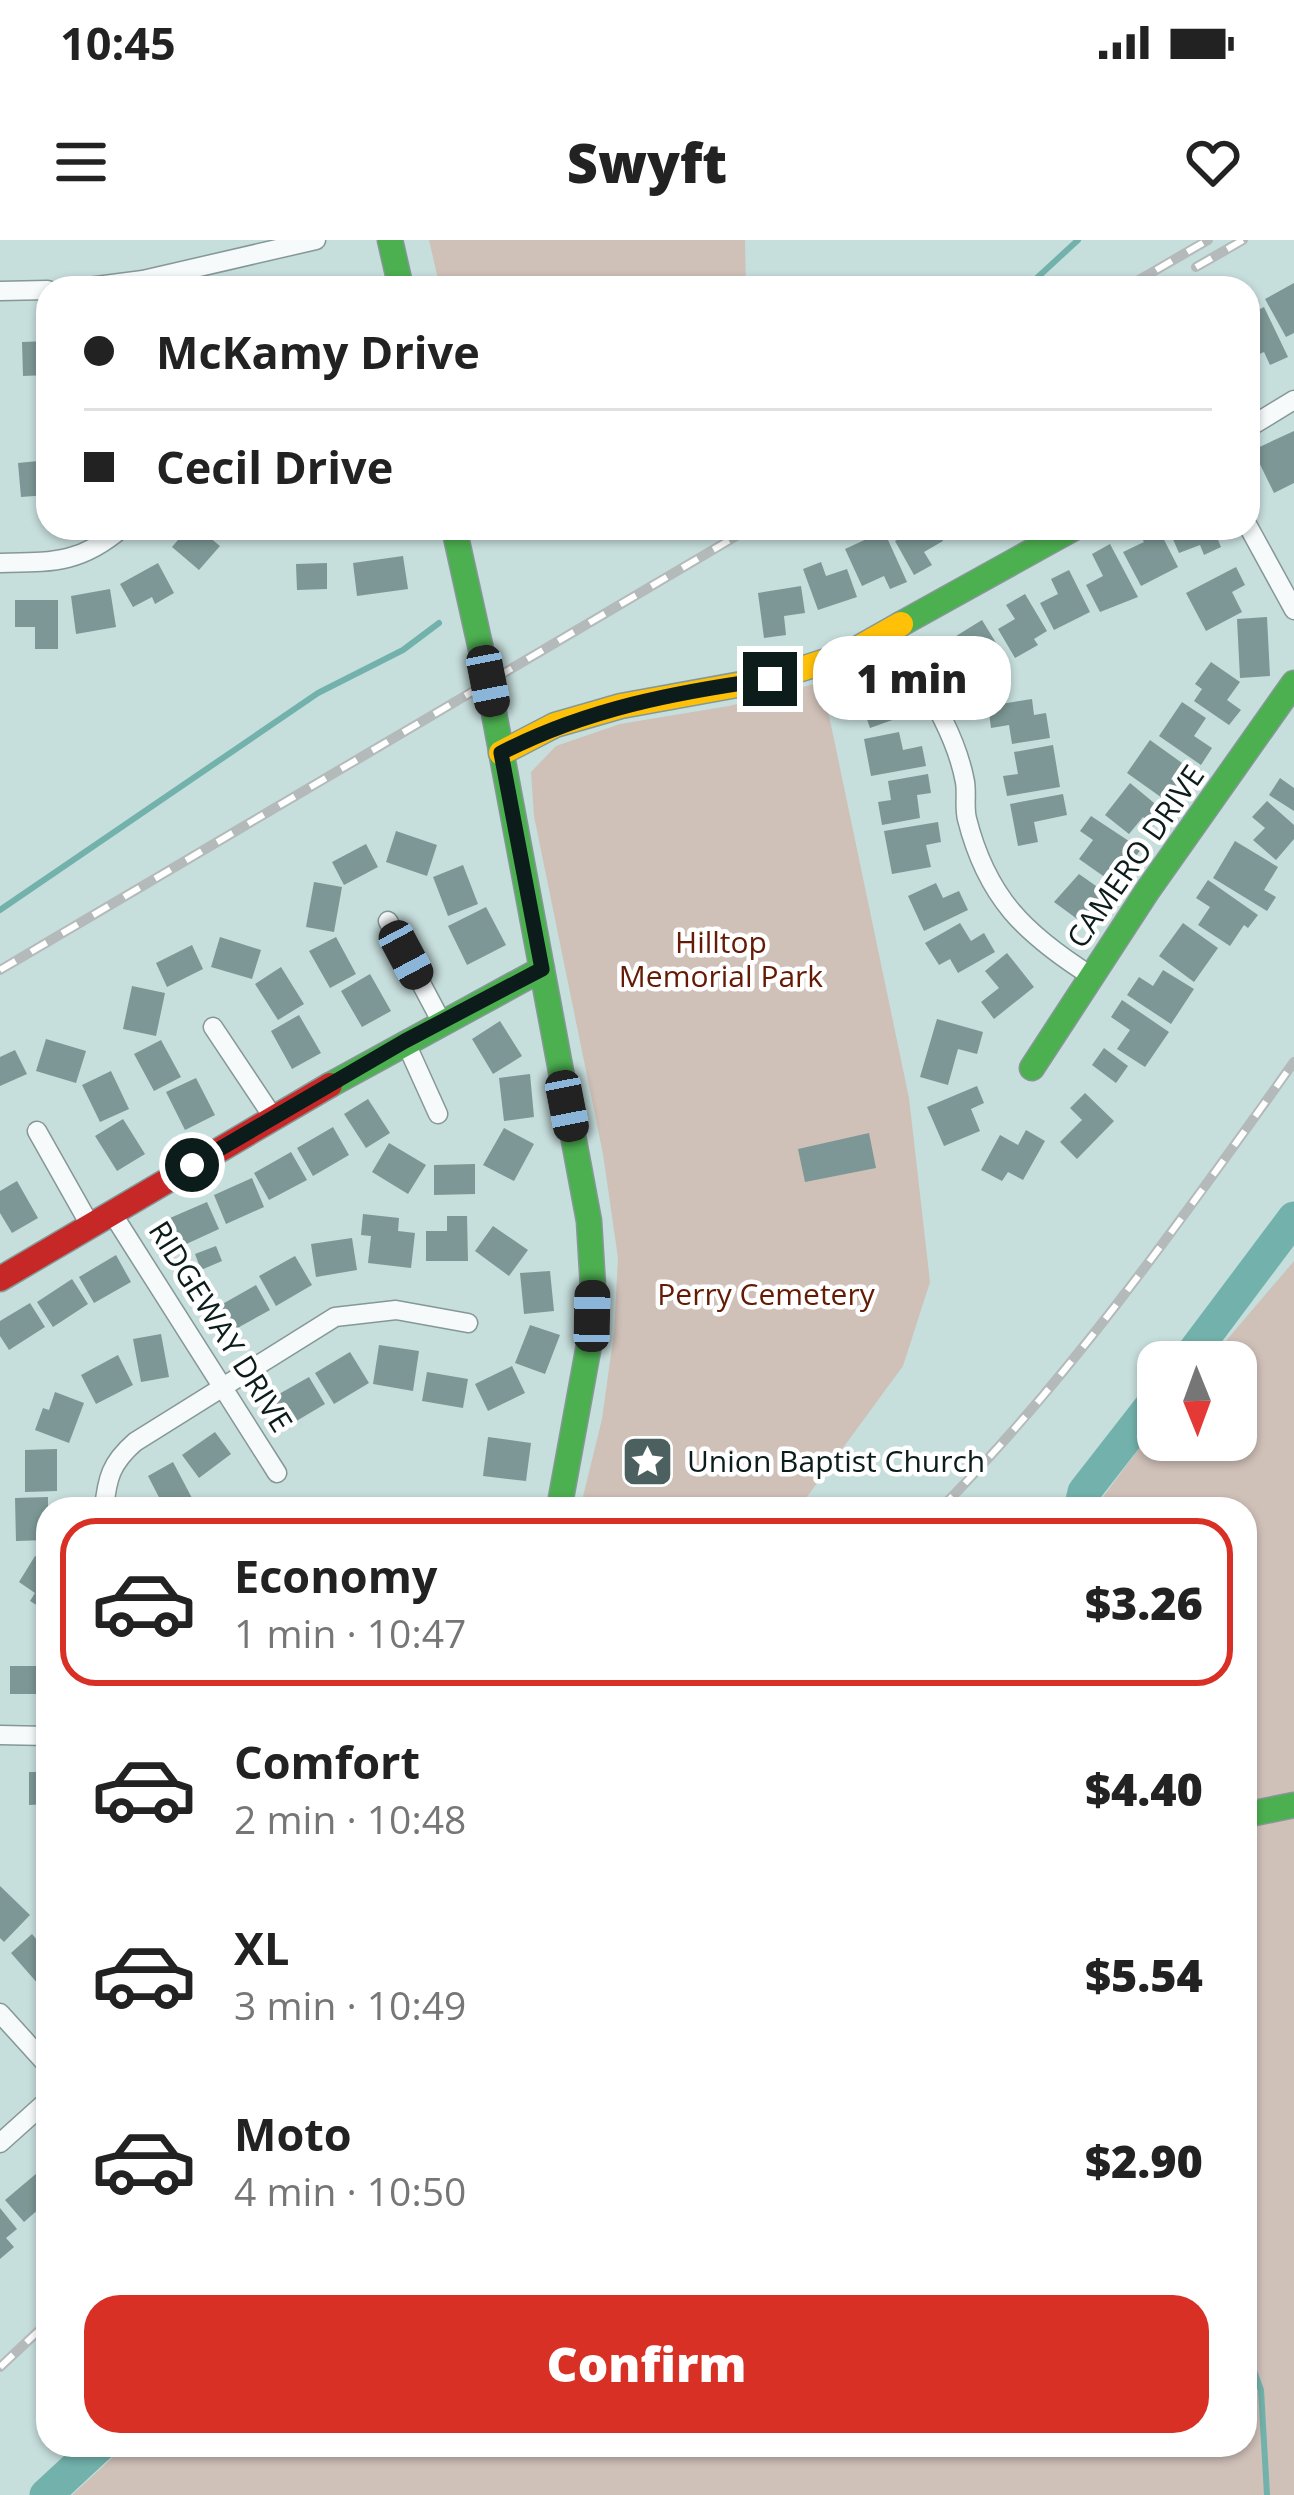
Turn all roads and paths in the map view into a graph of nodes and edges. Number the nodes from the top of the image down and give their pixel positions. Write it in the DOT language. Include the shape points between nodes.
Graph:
graph roads {
  1 [pos="316,240"];
  2 [pos="390,240"];
  3 [pos="175,276"];
  4 [pos="398,276"];
  5 [pos="36,290"];
  6 [pos="0,291"];
  7 [pos="1294,400"];
  8 [pos="1260,421"];
  9 [pos="107,540"];
  10 [pos="457,540"];
  11 [pos="1052,540"];
  12 [pos="1256,540"];
  13 [pos="0,563"];
  14 [pos="1294,610"];
  15 [pos="891,630"];
  16 [pos="1294,682"];
  17 [pos="501,753"];
  18 [pos="388,921"];
  19 [pos="542,969"];
  20 [pos="1091,976"];
  21 [pos="440,1021"];
  22 [pos="213,1027"];
  23 [pos="405,1041"];
  24 [pos="1032,1068"];
  25 [pos="438,1114"];
  26 [pos="272,1118"];
  27 [pos="37,1131"];
  28 [pos="101,1219"];
  29 [pos="0,1279"];
  30 [pos="468,1323"];
  31 [pos="221,1388"];
  32 [pos="277,1473"];
  33 [pos="105,1497"];
  34 [pos="562,1497"];
  35 [pos="0,1735"];
  36 [pos="36,1736"];
  37 [pos="1294,1805"];
  38 [pos="1257,1812"];
  39 [pos="0,2013"];
  40 [pos="36,2053"];
  41 [pos="36,2111"];
  42 [pos="0,2144"];
  1 -- 3 [label="street"];
  2 -- 4 [label="street"];
  5 -- 6 [label="street"];
  7 -- 8 [label="street"];
  9 -- 13 [label="street" via="66,561"];
  10 -- 17 [label="street"];
  11 -- 15 [label="street"];
  12 -- 14 [label="street"];
  15 -- 17 [label="street" via="811,667 621,706 555,725"];
  15 -- 20 [label="street" via="937,708 965,782 977,850 1010,914"];
  16 -- 20 [label="street, CAMERO DRIVE"];
  17 -- 19 [label="street"];
  18 -- 21 [label="street"];
  19 -- 21 [label="street"];
  19 -- 34 [label="street" via="590,1221 589,1345"];
  20 -- 24 [label="street, CAMERO DRIVE"];
  21 -- 23 [label="street"];
  22 -- 26 [label="street"];
  23 -- 25 [label="street"];
  23 -- 26 [label="street"];
  26 -- 28 [label="street"];
  27 -- 28 [label="street, RIDGEWAY DRIVE"];
  28 -- 29 [label="street"];
  28 -- 31 [label="street, RIDGEWAY DRIVE"];
  30 -- 31 [label="street" via="396,1310 335,1317"];
  31 -- 32 [label="street, RIDGEWAY DRIVE"];
  31 -- 33 [label="street" via="118,1457"];
  35 -- 36 [label="street"];
  37 -- 38 [label="street"];
  39 -- 40 [label="street"];
  41 -- 42 [label="street"];
}
